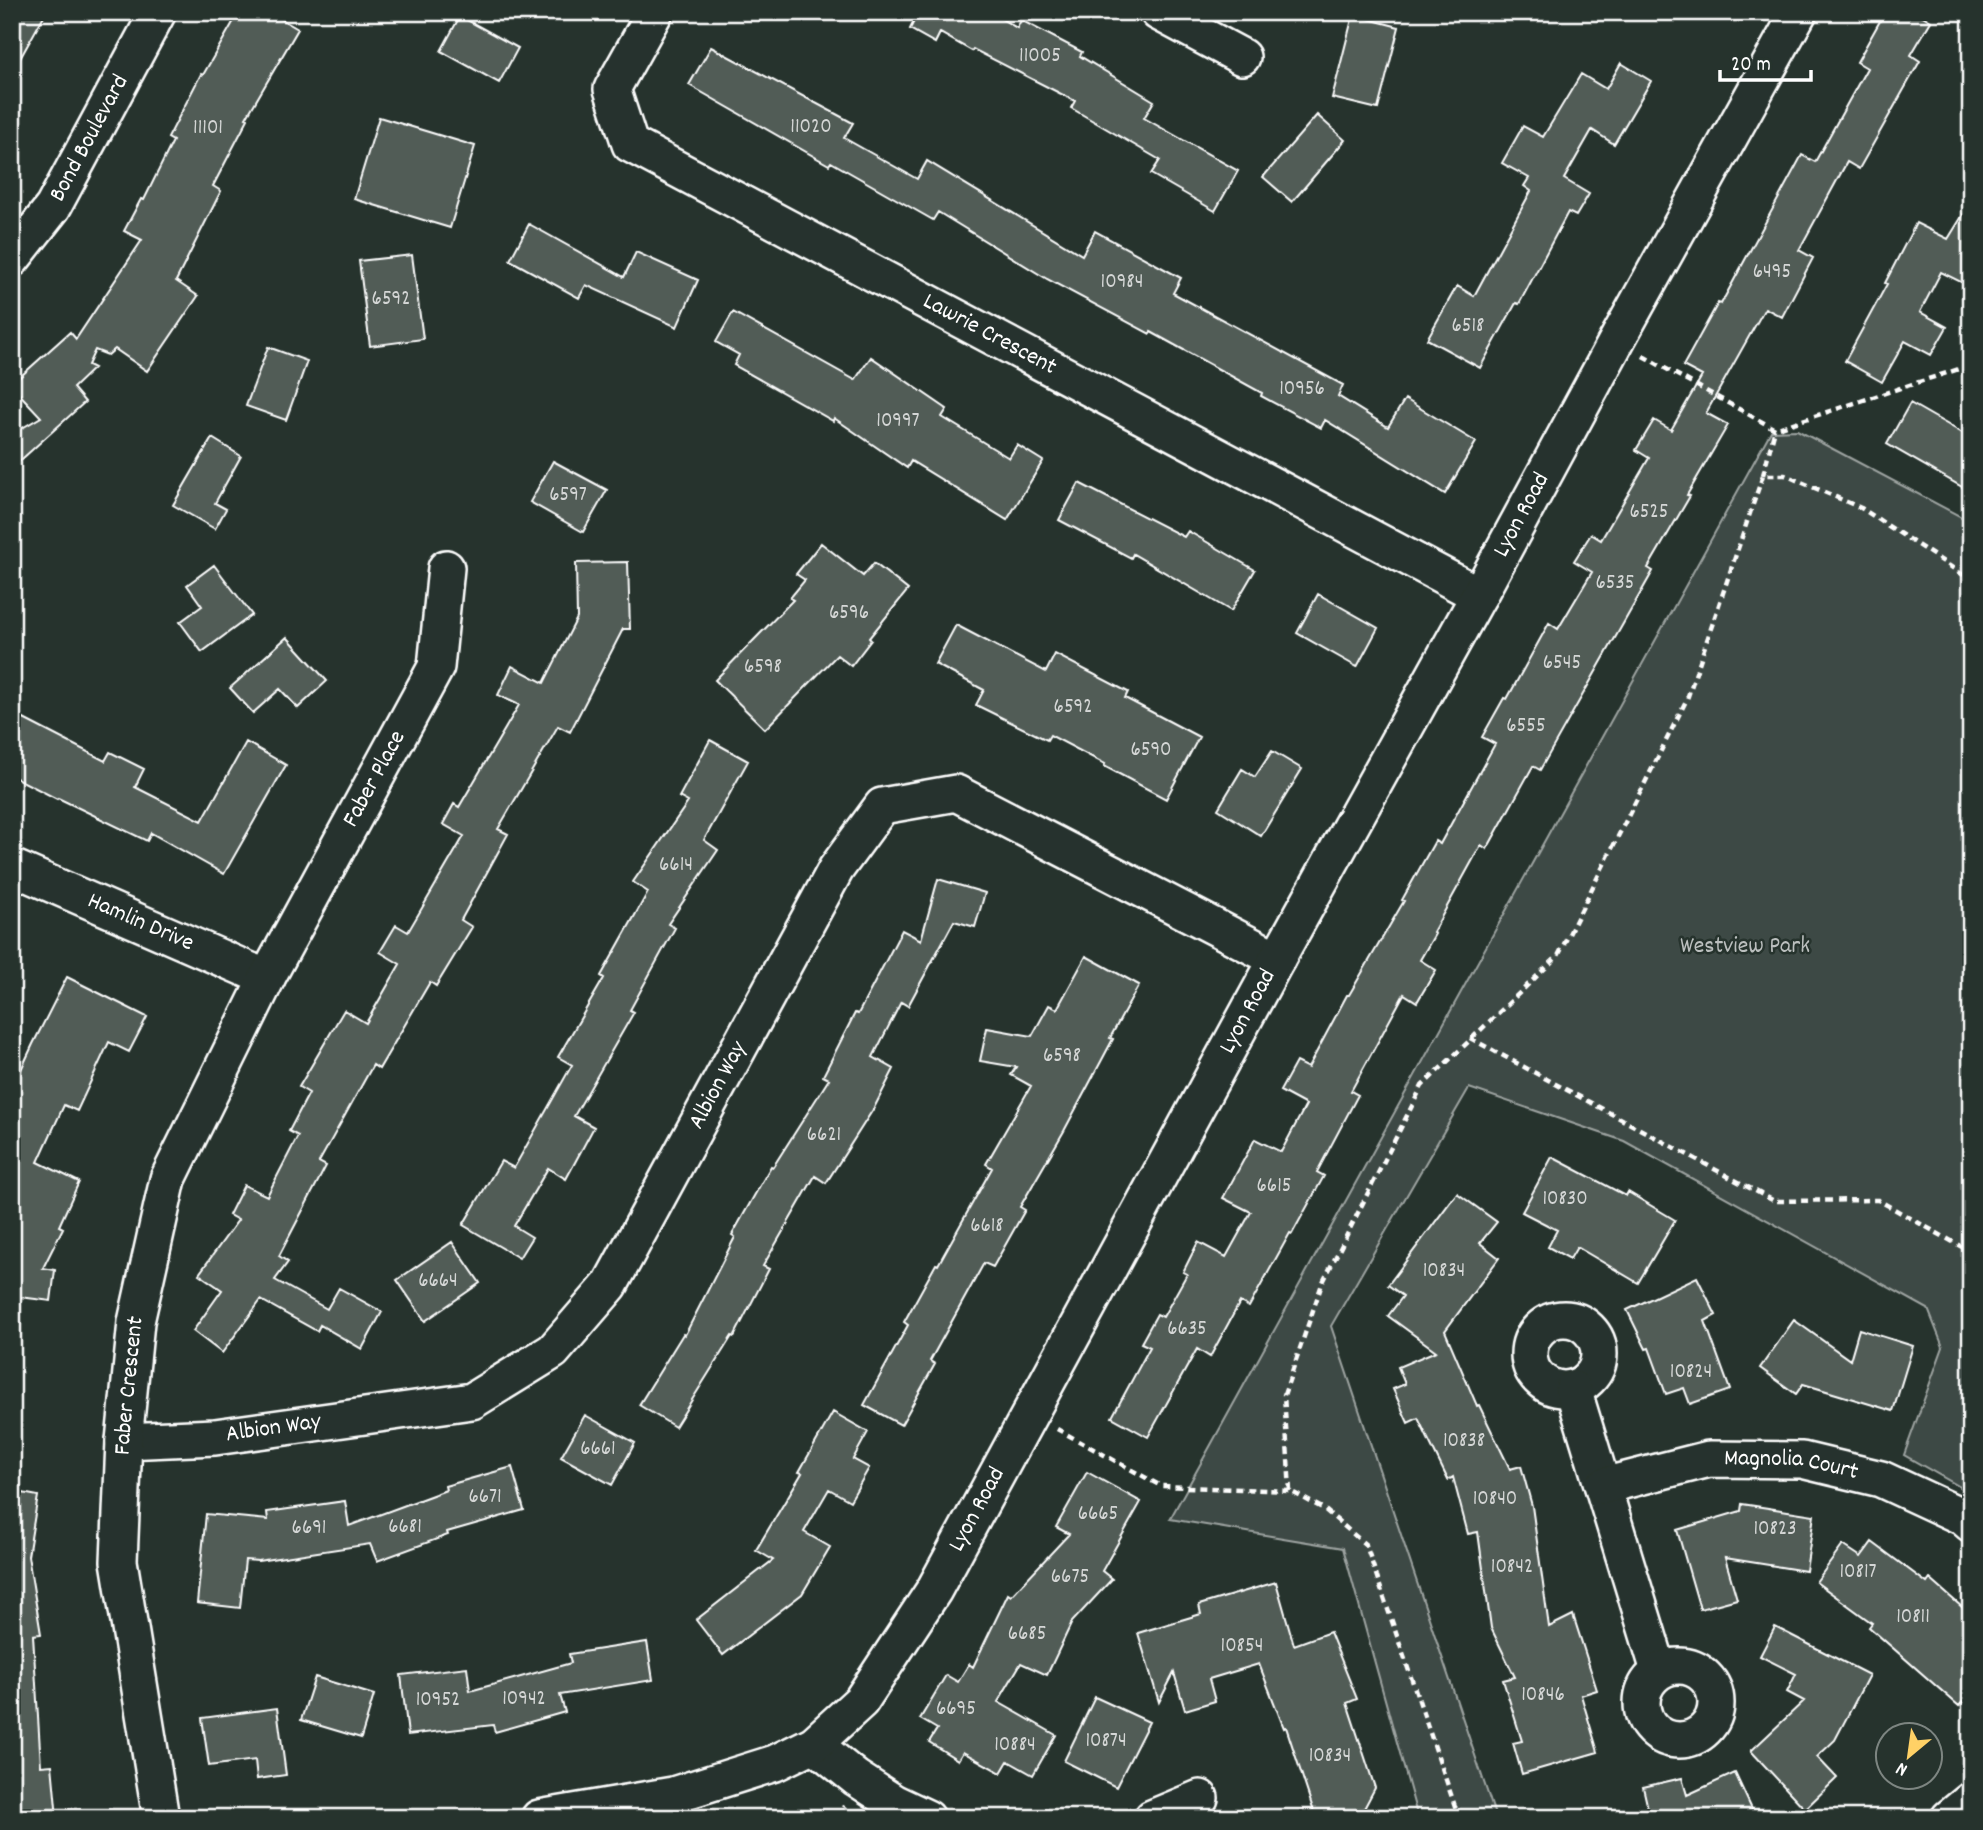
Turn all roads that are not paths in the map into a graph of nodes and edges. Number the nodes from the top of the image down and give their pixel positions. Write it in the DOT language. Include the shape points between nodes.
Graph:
graph roads {
  1 [pos="158,12"];
  2 [pos="655,12"];
  3 [pos="1158,12"];
  4 [pos="1799,12"];
  5 [pos="1242,57"];
  6 [pos="12,259"];
  7 [pos="446,568"];
  8 [pos="1479,595"];
  9 [pos="12,867"];
  10 [pos="1277,960"];
  11 [pos="268,978"];
  12 [pos="1573,1388"];
  13 [pos="124,1441"];
  14 [pos="1603,1486"];
  15 [pos="1971,1524"];
  16 [pos="1659,1671"];
  17 [pos="814,1744"];
  18 [pos="1200,1798"];
  19 [pos="1971,1800"];
  20 [pos="161,1818"];
  21 [pos="539,1818"];
  22 [pos="927,1818"];
  23 [pos="1152,1818"];
  24 [pos="1949,1818"];
  1 -- 6 [label="street, Bond Boulevard" via="53,207"];
  2 -- 8 [label="street, Lawrie Crescent" via="611,89 629,144"];
  3 -- 5 [label="street"];
  4 -- 8 [label="street, Lyon Road"];
  7 -- 11 [label="street, Faber Place" via="436,667"];
  8 -- 10 [label="street, Lyon Road"];
  9 -- 11 [label="street, Hamlin Drive"];
  10 -- 13 [label="street, Albion Way" via="956,793 882,806 836,869 610,1285 553,1350 472,1401 215,1437"];
  10 -- 17 [label="street, Lyon Road" via="934,1590 862,1701"];
  11 -- 13 [label="street, Faber Crescent" via="168,1179 136,1322"];
  12 -- 14 [label="street"];
  13 -- 20 [label="street, Faber Crescent" via="119,1561"];
  14 -- 15 [label="street, Magnolia Court" via="1709,1459 1802,1460 1881,1479"];
  14 -- 16 [label="street"];
  17 -- 21 [label="street, Lyon Road" via="775,1763 673,1795"];
  17 -- 22 [label="street" via="856,1778"];
  18 -- 23 [label="street"];
  19 -- 24 [label="street"];
}
